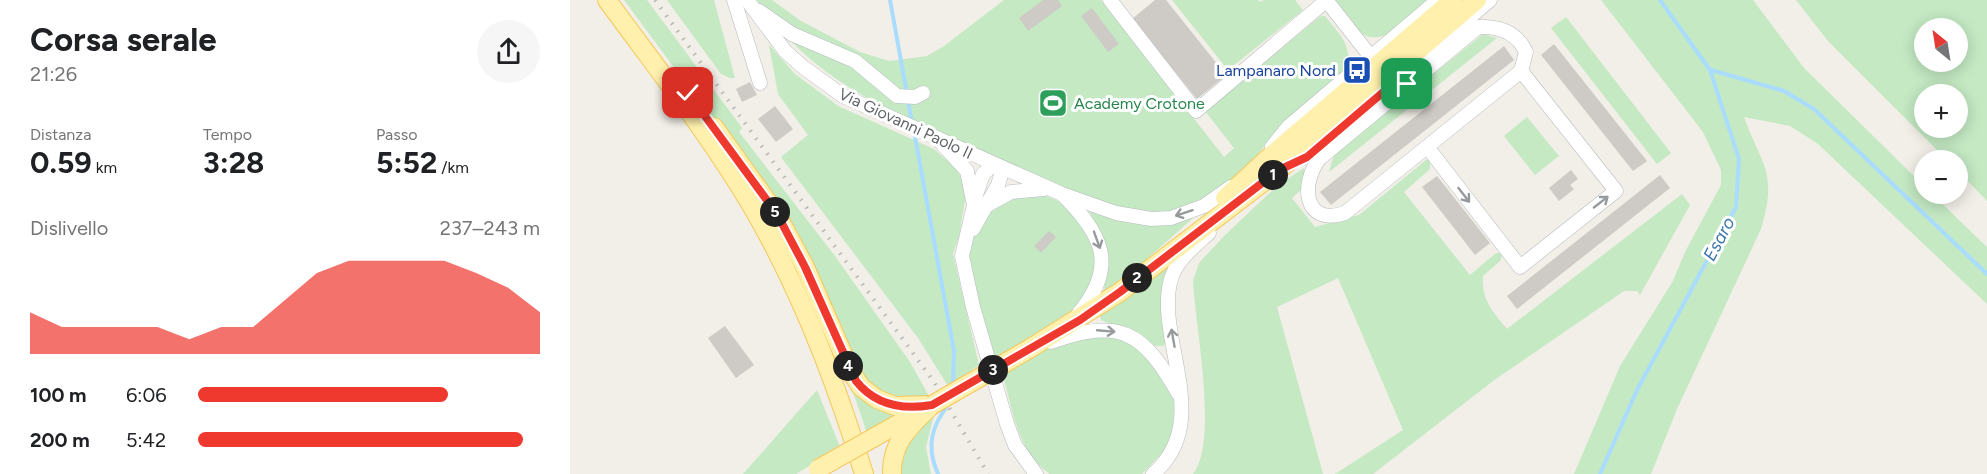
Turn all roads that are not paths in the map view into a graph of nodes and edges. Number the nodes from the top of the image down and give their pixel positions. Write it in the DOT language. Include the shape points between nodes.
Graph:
graph roads {
  1 [pos="734,0"];
  2 [pos="1110,0"];
  3 [pos="1327,0"];
  4 [pos="1438,0"];
  5 [pos="1453,0"];
  6 [pos="1477,0"];
  7 [pos="1490,0"];
  8 [pos="748,2"];
  9 [pos="611,7"];
  10 [pos="1371,57"];
  11 [pos="1521,71"];
  12 [pos="1404,81"];
  13 [pos="760,83"];
  14 [pos="919,95"];
  15 [pos="934,136"];
  16 [pos="1428,148"];
  17 [pos="1273,165"];
  18 [pos="998,166"];
  19 [pos="1056,191"];
  20 [pos="979,208"];
  21 [pos="1029,349"];
  22 [pos="1180,396"];
  23 [pos="932,405"];
  24 [pos="1015,446"];
  25 [pos="815,472"];
  26 [pos="862,474"];
  27 [pos="892,474"];
  28 [pos="1023,474"];
  29 [pos="1036,474"];
  30 [pos="1153,474"];
  1 -- 13 [label="street"];
  2 -- 3 [label="street" via="1196,111"];
  3 -- 10 [label="street"];
  4 -- 10 [label="street"];
  5 -- 17 [label="main road"];
  6 -- 17 [label="main road"];
  7 -- 12 [label="street"];
  8 -- 14 [label="street" via="792,34 855,62 897,96"];
  8 -- 15 [label="street, Via Giovanni Paolo II" via="776,40 803,67 843,96"];
  9 -- 23 [label="main road" via="688,93 767,200 805,267 861,387 895,406"];
  9 -- 26 [label="main road" via="711,143 765,230 791,281 852,435"];
  10 -- 17 [label="street" via="1289,126 1272,147"];
  11 -- 12 [label="street" via="1526,52 1520,41 1504,30 1478,27"];
  11 -- 16 [label="street"];
  16 -- 11 [label="street, one-way" via="1520,267 1616,191"];
  12 -- 16 [label="street" via="1320,158 1310,175 1310,203 1324,216 1345,213"];
  12 -- 17 [label="street" via="1307,157"];
  15 -- 18 [label="street, Via Giovanni Paolo II"];
  15 -- 20 [label="street" via="967,171"];
  17 -- 19 [label="street, one-way" via="1204,206 1171,218 1132,218"];
  17 -- 21 [label="main road" via="1159,261 1080,320"];
  22 -- 17 [label="street, one-way" via="1170,318 1172,279 1180,260"];
  18 -- 19 [label="street, Via Giovanni Paolo II"];
  18 -- 20 [label="street" via="998,185"];
  19 -- 20 [label="street" via="1011,192"];
  19 -- 21 [label="street, one-way" via="1084,215 1094,231 1101,250 1100,276 1090,300 1077,315"];
  20 -- 24 [label="street" via="962,256"];
  21 -- 22 [label="street, one-way" via="1092,330 1119,332 1151,351"];
  21 -- 23 [label="main road, bridge"];
  22 -- 30 [label="street" via="1181,418 1174,446"];
  23 -- 25 [label="main road, bridge"];
  23 -- 27 [label="main road" via="896,445"];
  24 -- 28 [label="street"];
  24 -- 29 [label="street"];
}
